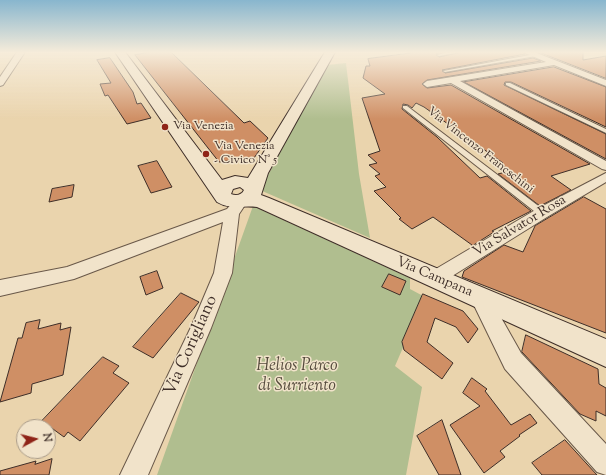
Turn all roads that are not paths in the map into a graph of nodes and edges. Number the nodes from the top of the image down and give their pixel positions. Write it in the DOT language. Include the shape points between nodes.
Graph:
graph roads {
  1 [pos="6,74"];
  2 [pos="136,74"];
  3 [pos="316,74"];
  4 [pos="487,74"];
  5 [pos="583,74"];
  6 [pos="601,74"];
  7 [pos="590,77"];
  8 [pos="452,80"];
  9 [pos="0,83"];
  10 [pos="606,83"];
  11 [pos="427,84"];
  12 [pos="508,84"];
  13 [pos="405,107"];
  14 [pos="606,131"];
  15 [pos="606,166"];
  16 [pos="606,177"];
  17 [pos="243,193"];
  18 [pos="542,213"];
  19 [pos="430,276"];
  20 [pos="0,288"];
  21 [pos="479,297"];
  22 [pos="606,353"];
  23 [pos="606,463"];
  24 [pos="134,475"];
  1 -- 9 [label="street"];
  2 -- 17 [label="main road" via="208,175"];
  3 -- 17 [label="main road"];
  4 -- 8 [label="street"];
  5 -- 7 [label="street"];
  6 -- 7 [label="street"];
  7 -- 10 [label="street"];
  8 -- 11 [label="street"];
  8 -- 15 [label="street"];
  12 -- 14 [label="lane"];
  13 -- 18 [label="lane, Via Vincenzo Francschini"];
  16 -- 18 [label="street, Via Salvator Rosa"];
  17 -- 19 [label="main road, Via Campana"];
  17 -- 20 [label="street" via="68,274"];
  17 -- 24 [label="street, Via Corigliano" via="223,273 202,328"];
  18 -- 19 [label="street, Via Salvator Rosa"];
  19 -- 21 [label="main road, Via Campana"];
  21 -- 22 [label="main road, Via Campana"];
  21 -- 23 [label="street" via="513,361"];
}
